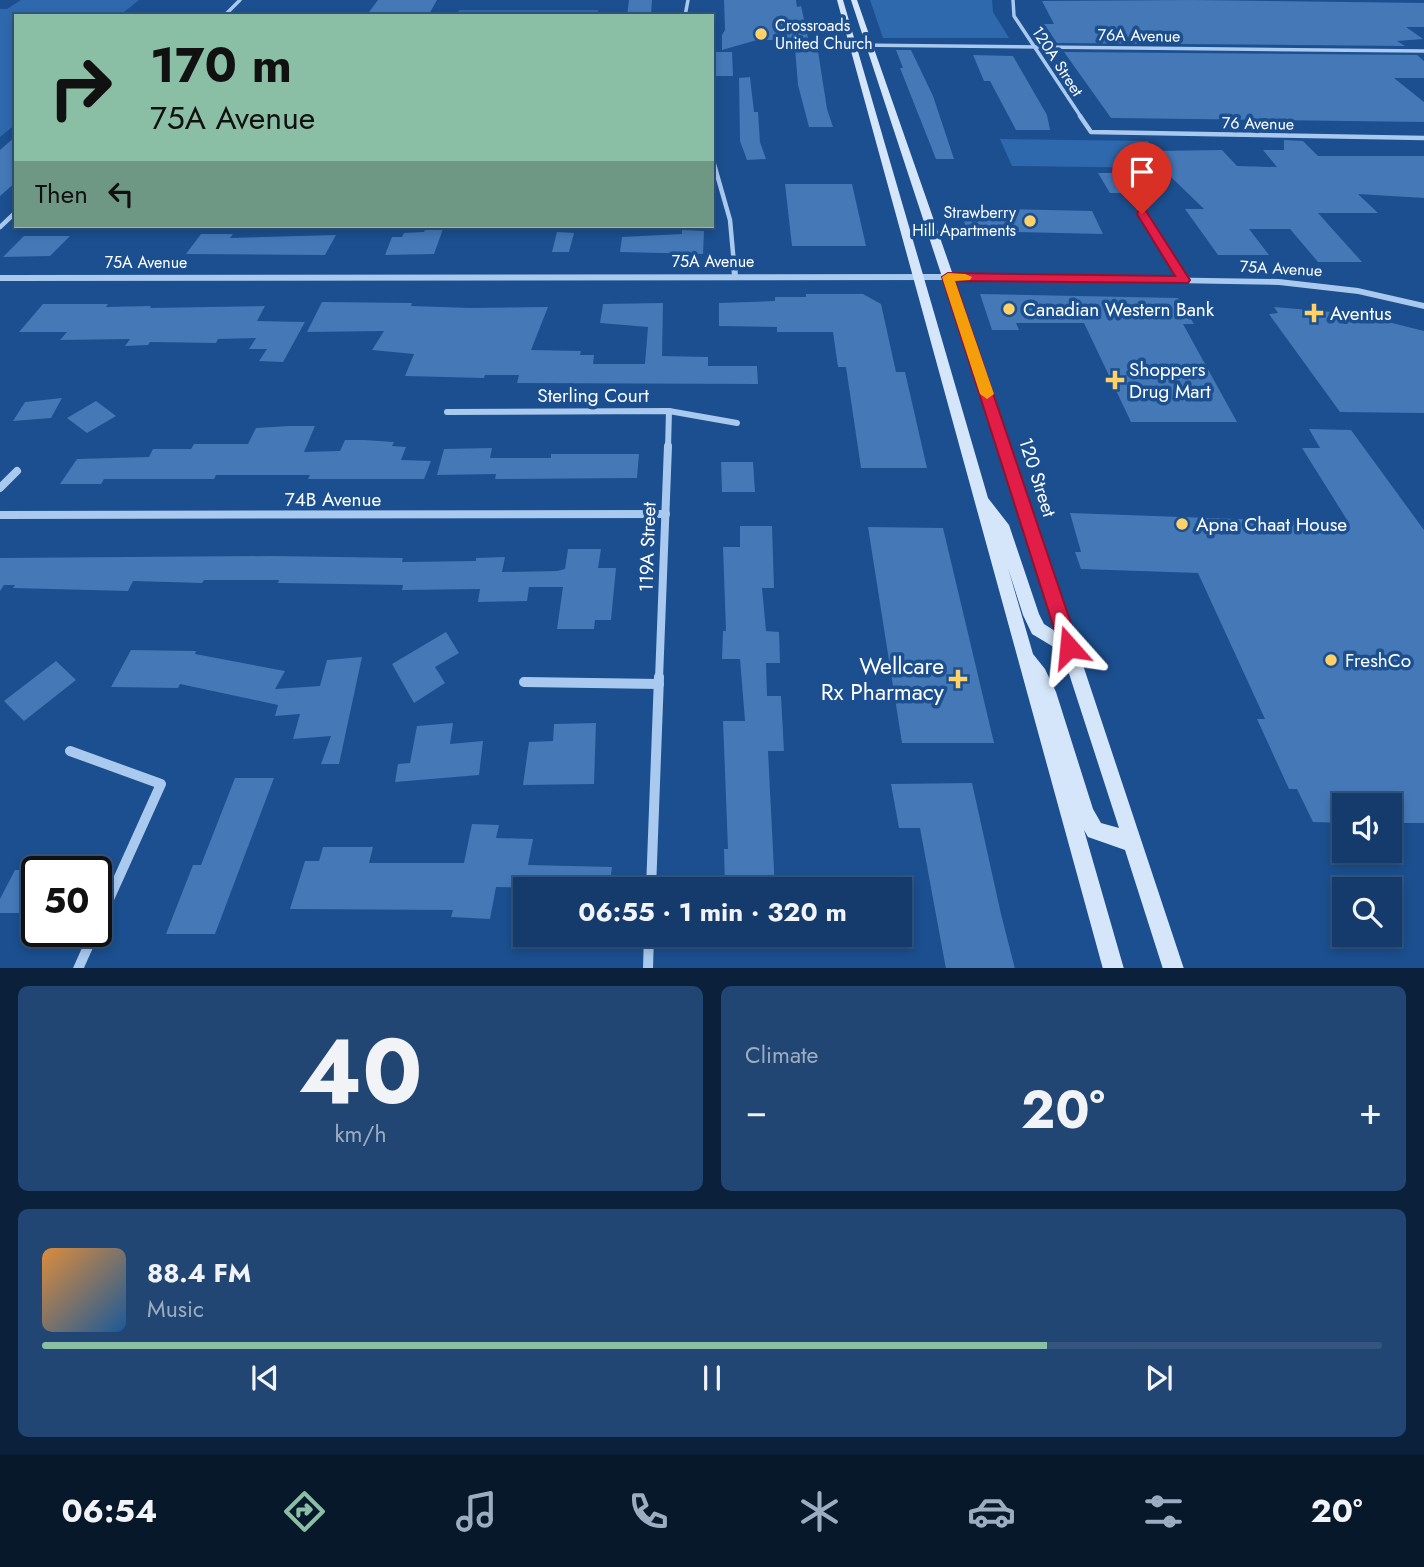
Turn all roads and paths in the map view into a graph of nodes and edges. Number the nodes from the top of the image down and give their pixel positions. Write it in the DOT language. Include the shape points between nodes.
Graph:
graph roads {
  1 [pos="240,0"];
  2 [pos="840,0"];
  3 [pos="854,0"];
  4 [pos="1013,0"];
  5 [pos="226,14"];
  6 [pos="853,45"];
  7 [pos="869,45"];
  8 [pos="1033,45"];
  9 [pos="1424,51"];
  10 [pos="1091,132"];
  11 [pos="1424,138"];
  12 [pos="715,171"];
  13 [pos="1138,207"];
  14 [pos="14,214"];
  15 [pos="0,227"];
  16 [pos="735,277"];
  17 [pos="918,277"];
  18 [pos="948,277"];
  19 [pos="0,278"];
  20 [pos="1184,280"];
  21 [pos="1424,306"];
  22 [pos="669,411"];
  23 [pos="447,412"];
  24 [pos="737,423"];
  25 [pos="17,471"];
  26 [pos="0,488"];
  27 [pos="980,499"];
  28 [pos="666,514"];
  29 [pos="0,515"];
  30 [pos="1069,647"];
  31 [pos="1024,656"];
  32 [pos="524,682"];
  33 [pos="659,684"];
  34 [pos="70,751"];
  35 [pos="1133,843"];
  36 [pos="651,877"];
  37 [pos="112,894"];
  38 [pos="88,947"];
  39 [pos="649,947"];
  40 [pos="78,968"];
  41 [pos="648,968"];
  42 [pos="1114,968"];
  43 [pos="1174,968"];
  1 -- 5 [label="street"];
  2 -- 6 [label="main road"];
  3 -- 7 [label="main road, 120 Street"];
  4 -- 8 [label="street, 120A Street" via="1014,16"];
  6 -- 7 [label="street, 76A Avenue"];
  6 -- 17 [label="main road"];
  7 -- 8 [label="street, 76A Avenue"];
  7 -- 18 [label="main road, 120 Street"];
  8 -- 9 [label="street, 76A Avenue"];
  8 -- 10 [label="street, 120A Street"];
  10 -- 11 [label="street, 76 Avenue"];
  12 -- 16 [label="street" via="730,220"];
  13 -- 20 [label="street"];
  14 -- 15 [label="street"];
  16 -- 17 [label="street, 75A Avenue"];
  16 -- 19 [label="street, 75A Avenue"];
  17 -- 18 [label="street, 75A Avenue"];
  17 -- 27 [label="main road"];
  18 -- 20 [label="street, 75A Avenue"];
  18 -- 30 [label="main road, 120 Street"];
  20 -- 21 [label="street, 75A Avenue" via="1315,285"];
  22 -- 23 [label="street, Sterling Court"];
  22 -- 24 [label="street, Sterling Court"];
  22 -- 28 [label="street, 119A Street"];
  25 -- 26 [label="street"];
  27 -- 30 [label="main road" via="1002,525 1038,629"];
  27 -- 31 [label="main road"];
  28 -- 29 [label="street, 74B Avenue"];
  28 -- 33 [label="street, 119A Street"];
  30 -- 35 [label="main road, 120 Street"];
  31 -- 35 [label="main road" via="1040,673 1086,816 1096,830"];
  31 -- 42 [label="main road"];
  32 -- 33 [label="street"];
  33 -- 36 [label="street, 119A Street"];
  34 -- 37 [label="street" via="161,785"];
  35 -- 43 [label="main road, 120 Street"];
  38 -- 40 [label="street"];
  39 -- 41 [label="street"];
}
